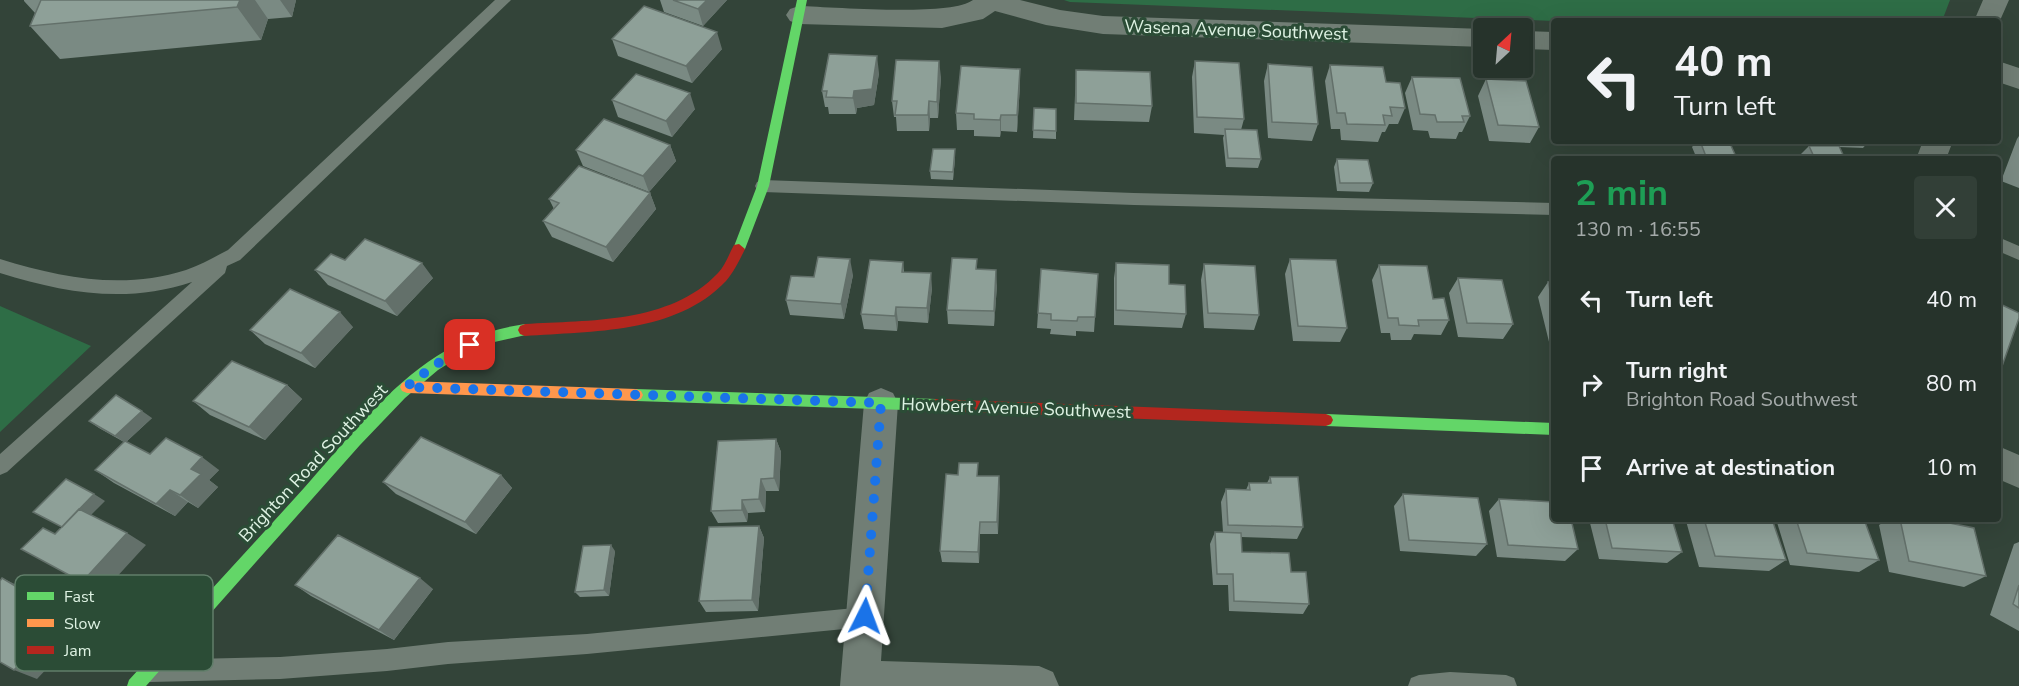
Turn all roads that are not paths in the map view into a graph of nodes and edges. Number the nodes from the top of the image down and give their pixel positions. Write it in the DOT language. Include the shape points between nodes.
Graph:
graph roads {
  1 [pos="504,0"];
  2 [pos="1996,0"];
  3 [pos="800,8"];
  4 [pos="1989,18"];
  5 [pos="1473,38"];
  6 [pos="1533,40"];
  7 [pos="1551,41"];
  8 [pos="2001,72"];
  9 [pos="2019,79"];
  10 [pos="763,186"];
  11 [pos="1551,209"];
  12 [pos="2001,245"];
  13 [pos="2019,253"];
  14 [pos="234,255"];
  15 [pos="0,266"];
  16 [pos="406,387"];
  17 [pos="881,403"];
  18 [pos="1551,429"];
  19 [pos="2001,463"];
  20 [pos="0,466"];
  21 [pos="2019,472"];
  22 [pos="213,599"];
  23 [pos="865,616"];
  24 [pos="142,678"];
  25 [pos="861,683"];
  26 [pos="1039,686"];
  27 [pos="1419,686"];
  28 [pos="1506,686"];
  1 -- 14 [label="lane"];
  2 -- 4 [label="street"];
  3 -- 5 [label="street, Wasena Avenue Southwest" via="942,19 974,13 991,0 1069,22 1103,25"];
  3 -- 10 [label="street, Brighton Road Southwest"];
  6 -- 7 [label="street"];
  8 -- 9 [label="street"];
  10 -- 11 [label="lane"];
  10 -- 16 [label="street, Brighton Road Southwest" via="736,256 721,278 699,297 672,311 641,320 500,334 470,345"];
  12 -- 13 [label="lane"];
  14 -- 15 [label="lane" via="180,278 114,290 86,288"];
  14 -- 20 [label="lane"];
  16 -- 17 [label="street, Howbert Avenue Southwest"];
  16 -- 22 [label="street, Brighton Road Southwest"];
  17 -- 18 [label="street, Howbert Avenue Southwest"];
  17 -- 23 [label="street"];
  19 -- 21 [label="street"];
  23 -- 24 [label="lane" via="598,643"];
  23 -- 25 [label="street"];
  25 -- 26 [label="street"];
  27 -- 28 [label="lane"];
}
